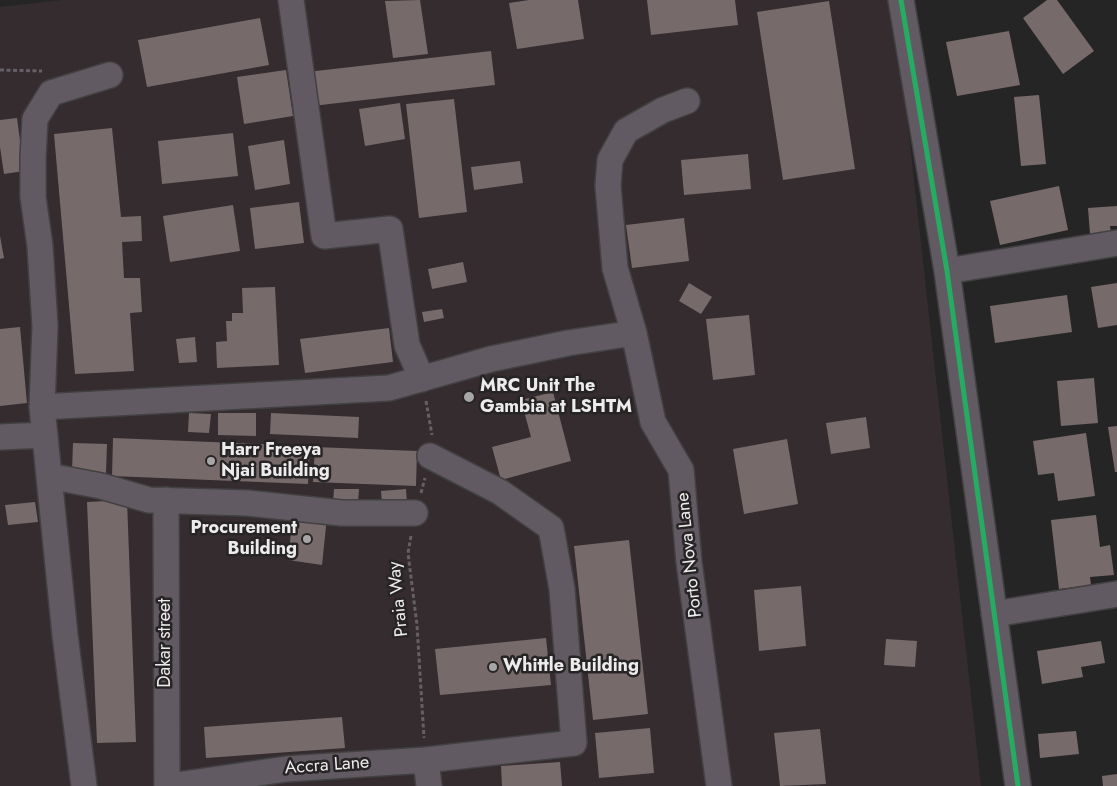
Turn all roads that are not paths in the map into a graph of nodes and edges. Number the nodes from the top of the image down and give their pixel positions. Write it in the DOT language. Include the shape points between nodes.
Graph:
graph roads {
  1 [pos="291,0"];
  2 [pos="900,0"];
  3 [pos="110,75"];
  4 [pos="687,101"];
  5 [pos="1117,243"];
  6 [pos="947,271"];
  7 [pos="634,332"];
  8 [pos="422,379"];
  9 [pos="42,407"];
  10 [pos="45,434"];
  11 [pos="0,437"];
  12 [pos="430,456"];
  13 [pos="49,476"];
  14 [pos="166,500"];
  15 [pos="415,513"];
  16 [pos="1117,594"];
  17 [pos="994,614"];
  18 [pos="426,760"];
  19 [pos="84,786"];
  20 [pos="168,786"];
  21 [pos="429,786"];
  22 [pos="719,786"];
  23 [pos="1018,786"];
  1 -- 8 [label="street" via="324,236 390,229 407,345"];
  2 -- 6 [label="street"];
  3 -- 9 [label="street" via="51,93 35,119 33,197 45,326"];
  4 -- 7 [label="street, Porto Nova Lane" via="663,110 626,131 610,160 608,186 615,268"];
  5 -- 6 [label="street"];
  6 -- 17 [label="street"];
  7 -- 8 [label="street" via="568,342"];
  7 -- 22 [label="street, Porto Nova Lane" via="653,422 681,470 689,562"];
  8 -- 9 [label="street" via="381,388"];
  9 -- 10 [label="street"];
  10 -- 11 [label="street"];
  10 -- 13 [label="street"];
  12 -- 18 [label="street, Accra Lane" via="500,492 551,528 562,589 574,743"];
  13 -- 14 [label="street" via="149,500"];
  13 -- 19 [label="street"];
  14 -- 15 [label="street" via="247,503 342,513"];
  14 -- 20 [label="street, Dakar street"];
  16 -- 17 [label="street"];
  17 -- 23 [label="street"];
  18 -- 20 [label="street, Accra Lane" via="286,768"];
  18 -- 21 [label="street"];
}
